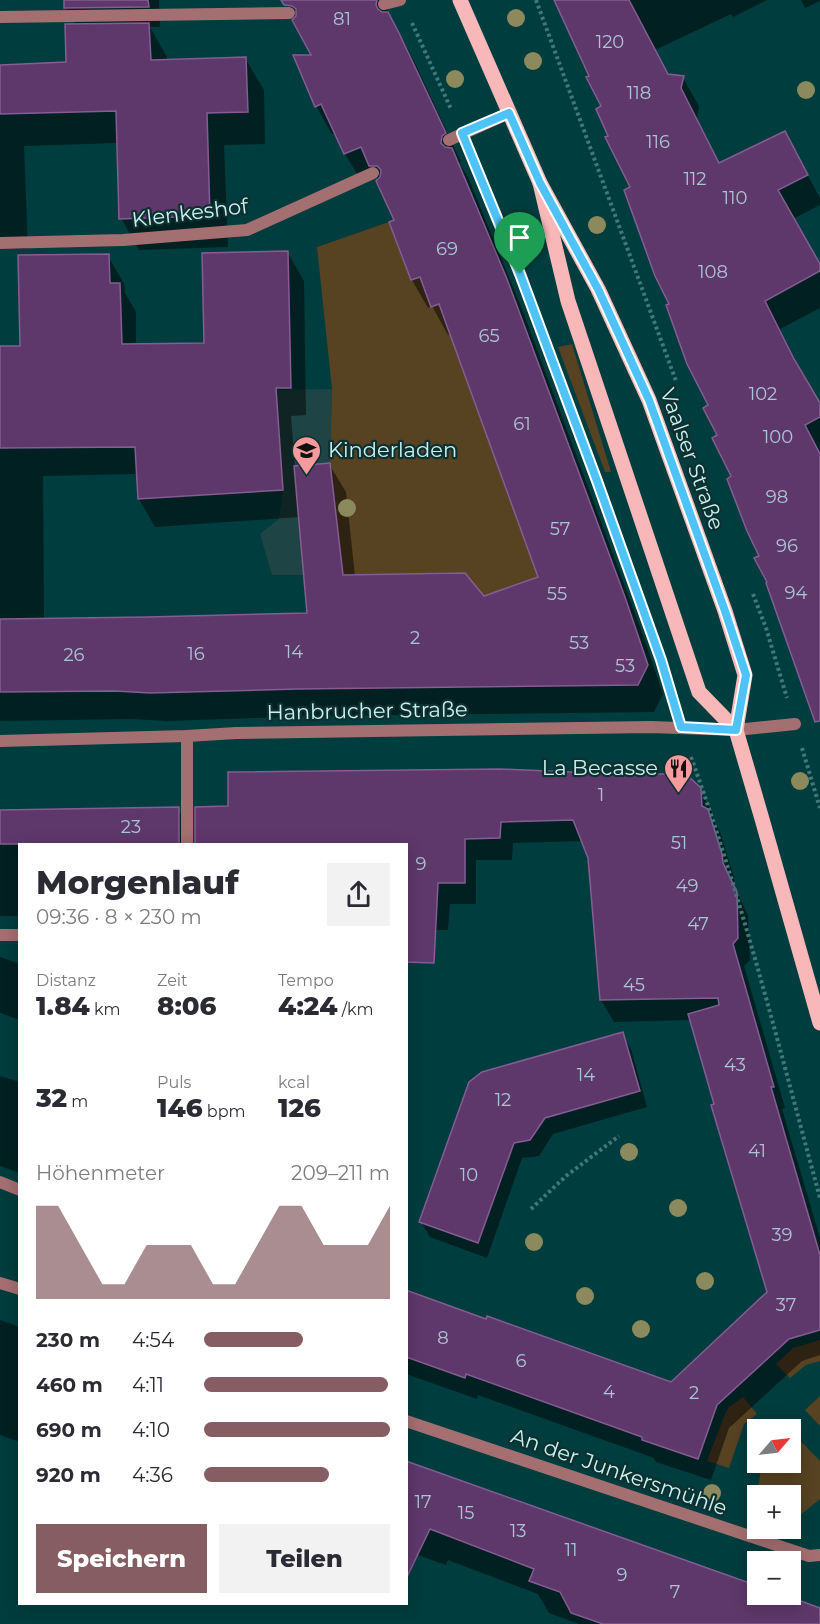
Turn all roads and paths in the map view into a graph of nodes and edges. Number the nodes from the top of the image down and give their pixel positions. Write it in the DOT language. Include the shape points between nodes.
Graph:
graph roads {
  1 [pos="400,0"];
  2 [pos="460,0"];
  3 [pos="384,4"];
  4 [pos="289,13"];
  5 [pos="0,17"];
  6 [pos="411,21"];
  7 [pos="509,113"];
  8 [pos="462,133"];
  9 [pos="449,140"];
  10 [pos="373,173"];
  11 [pos="540,183"];
  12 [pos="0,243"];
  13 [pos="569,405"];
  14 [pos="795,724"];
  15 [pos="681,727"];
  16 [pos="736,730"];
  17 [pos="187,736"];
  18 [pos="0,741"];
  19 [pos="187,843"];
  20 [pos="0,935"];
  21 [pos="18,935"];
  22 [pos="820,1023"];
  23 [pos="620,1136"];
  24 [pos="0,1182"];
  25 [pos="18,1189"];
  26 [pos="820,1198"];
  27 [pos="531,1209"];
  28 [pos="0,1283"];
  29 [pos="18,1288"];
  30 [pos="408,1422"];
  31 [pos="820,1555"];
  1 -- 3 [label="street"];
  2 -- 7 [label="main road, Vaalser Straße"];
  4 -- 5 [label="street"];
  6 -- 8 [label="path"];
  7 -- 8 [label="street"];
  7 -- 11 [label="main road, Vaalser Straße"];
  8 -- 9 [label="street"];
  8 -- 13 [label="path"];
  10 -- 12 [label="street, Klenkeshof" via="247,230 123,240"];
  11 -- 16 [label="main road, Vaalser Straße" via="568,301 699,692"];
  11 -- 16 [label="main road, Vaalser Straße" via="598,289 649,400 725,611 746,675"];
  14 -- 16 [label="street, Hanbrucher Straße"];
  15 -- 16 [label="street, Hanbrucher Straße"];
  15 -- 17 [label="street, Hanbrucher Straße" via="236,732"];
  15 -- 26 [label="path" via="715,823"];
  16 -- 22 [label="main road, Vaalser Straße"];
  17 -- 18 [label="street, Hanbrucher Straße"];
  17 -- 19 [label="street"];
  20 -- 21 [label="street"];
  23 -- 27 [label="path" via="566,1176"];
  24 -- 25 [label="street"];
  28 -- 29 [label="street"];
  30 -- 31 [label="street, An der Junkersmühle" via="808,1556"];
}
